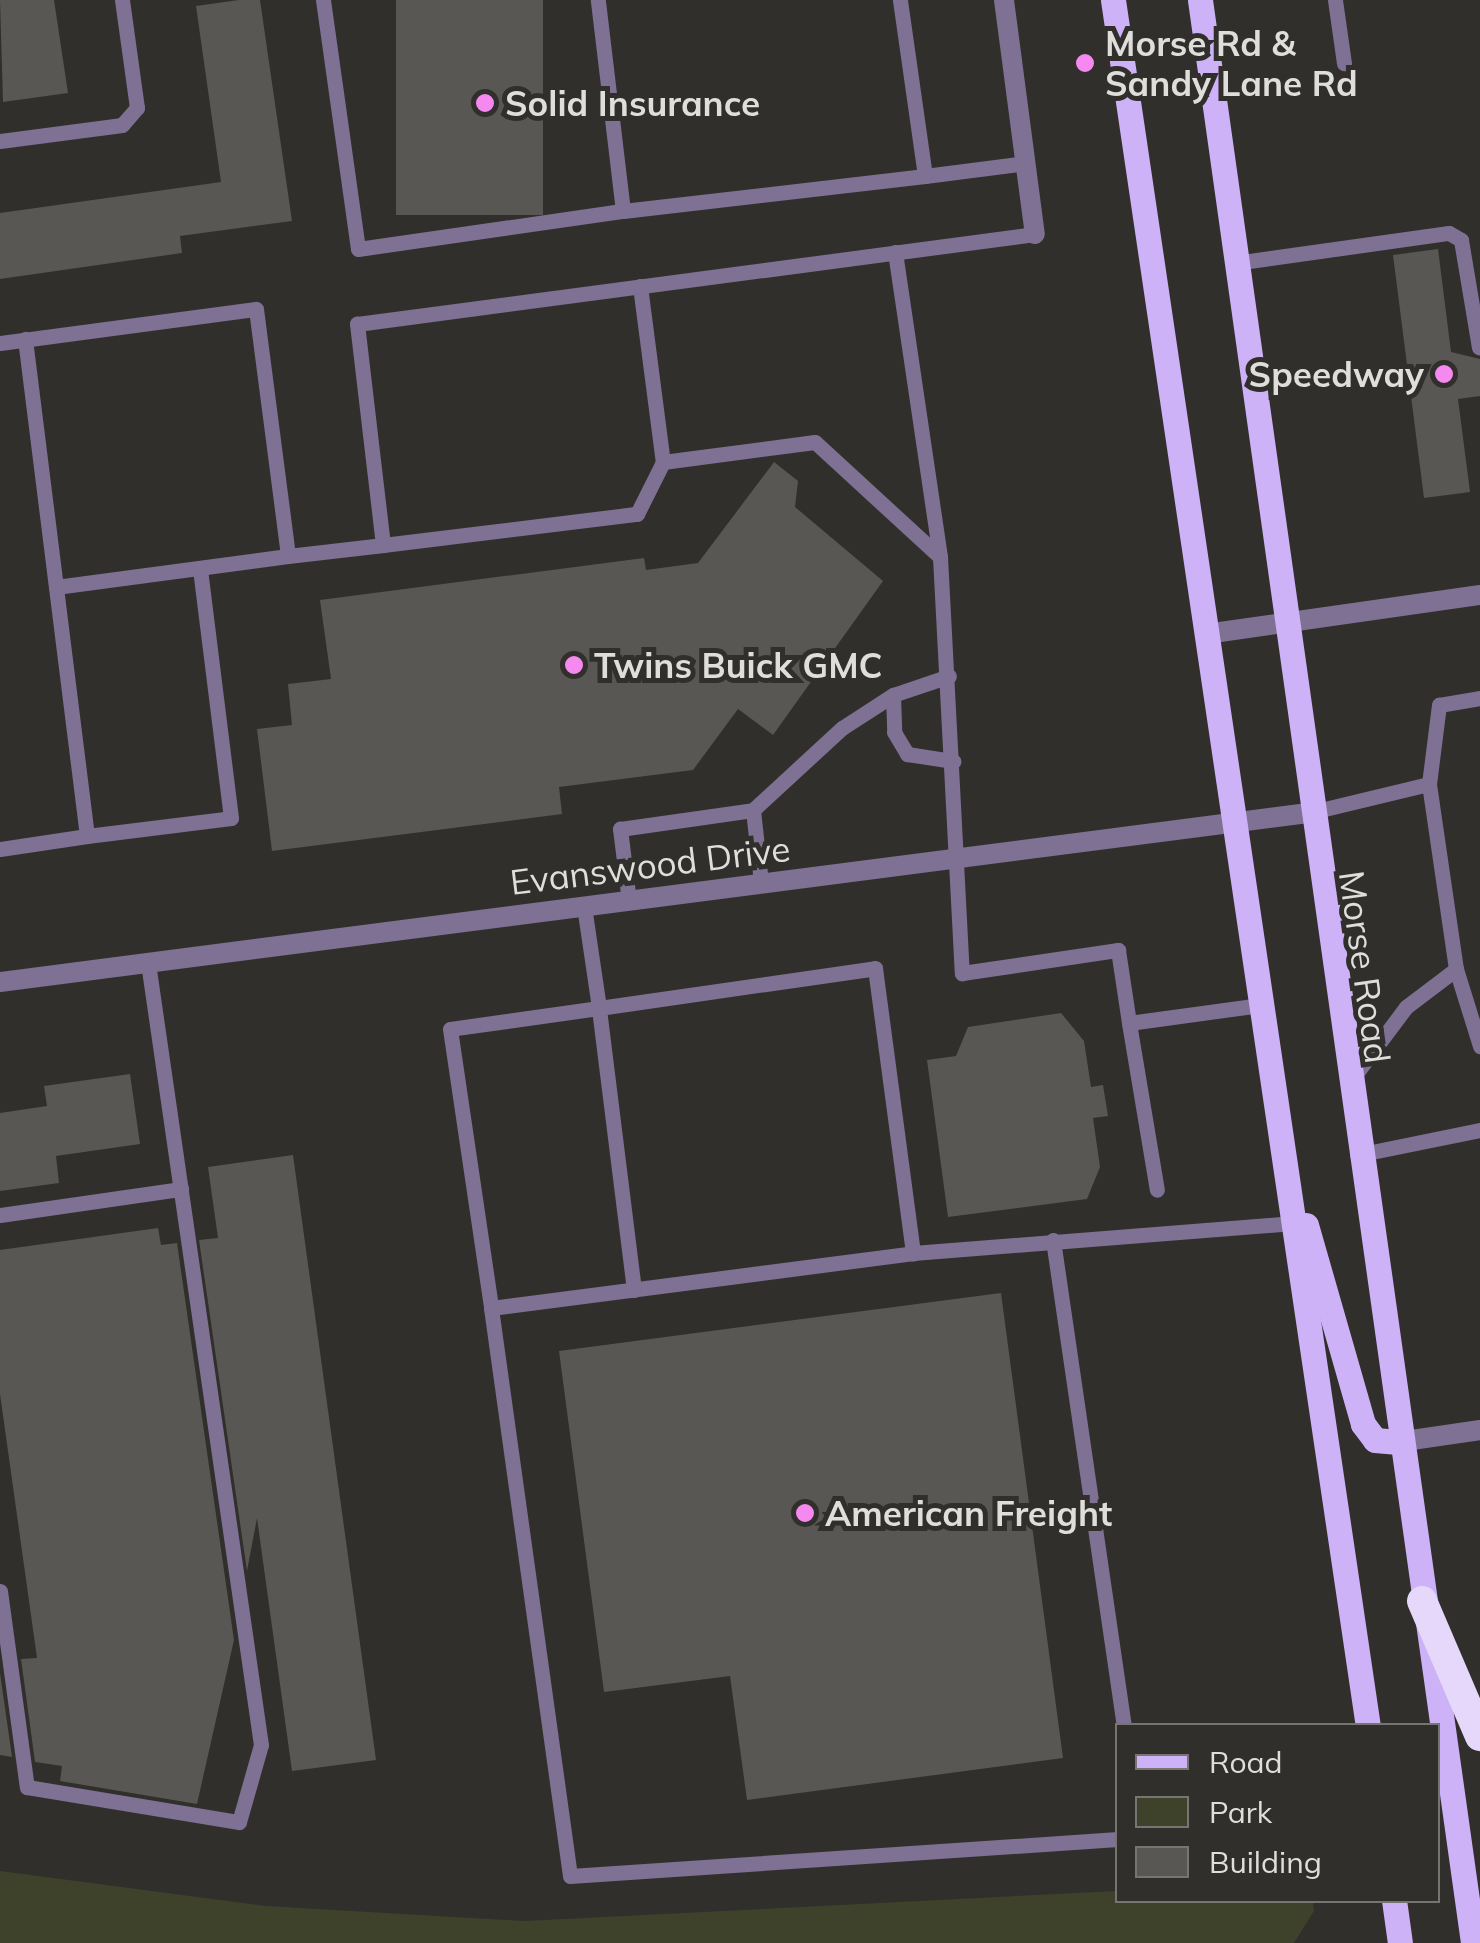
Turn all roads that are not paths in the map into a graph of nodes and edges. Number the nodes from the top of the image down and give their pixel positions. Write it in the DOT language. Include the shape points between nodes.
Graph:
graph roads {
  1 [pos="122,0"];
  2 [pos="323,0"];
  3 [pos="598,0"];
  4 [pos="900,0"];
  5 [pos="1004,0"];
  6 [pos="1113,0"];
  7 [pos="1200,0"];
  8 [pos="1335,0"];
  9 [pos="1344,62"];
  10 [pos="0,141"];
  11 [pos="1026,163"];
  12 [pos="924,176"];
  13 [pos="623,211"];
  14 [pos="1035,234"];
  15 [pos="895,252"];
  16 [pos="1235,263"];
  17 [pos="640,286"];
  18 [pos="25,339"];
  19 [pos="0,343"];
  20 [pos="1478,348"];
  21 [pos="664,462"];
  22 [pos="382,545"];
  23 [pos="288,556"];
  24 [pos="940,557"];
  25 [pos="200,568"];
  26 [pos="56,587"];
  27 [pos="1480,595"];
  28 [pos="1286,622"];
  29 [pos="1206,634"];
  30 [pos="950,676"];
  31 [pos="893,695"];
  32 [pos="1480,698"];
  33 [pos="953,761"];
  34 [pos="1429,784"];
  35 [pos="753,810"];
  36 [pos="1308,813"];
  37 [pos="1234,823"];
  38 [pos="88,836"];
  39 [pos="0,850"];
  40 [pos="954,858"];
  41 [pos="761,882"];
  42 [pos="629,901"];
  43 [pos="584,906"];
  44 [pos="148,963"];
  45 [pos="1456,969"];
  46 [pos="0,982"];
  47 [pos="1261,1005"];
  48 [pos="599,1008"];
  49 [pos="1129,1022"];
  50 [pos="1480,1046"];
  51 [pos="1346,1086"];
  52 [pos="1480,1130"];
  53 [pos="1283,1151"];
  54 [pos="1356,1155"];
  55 [pos="180,1189"];
  56 [pos="1158,1190"];
  57 [pos="0,1215"];
  58 [pos="1294,1223"];
  59 [pos="1053,1240"];
  60 [pos="913,1253"];
  61 [pos="634,1290"];
  62 [pos="491,1308"];
  63 [pos="1480,1430"];
  64 [pos="1398,1442"];
  65 [pos="0,1591"];
  66 [pos="1422,1601"];
  67 [pos="1124,1723"];
  68 [pos="1368,1723"];
  69 [pos="1480,1736"];
  70 [pos="1115,1839"];
  71 [pos="1394,1903"];
  72 [pos="1400,1943"];
  73 [pos="1473,1943"];
  1 -- 10 [label="lane" via="136,108 122,124"];
  2 -- 13 [label="lane" via="358,249"];
  3 -- 13 [label="lane"];
  4 -- 12 [label="lane"];
  5 -- 11 [label="street"];
  6 -- 29 [label="main road"];
  7 -- 16 [label="main road, Morse Road"];
  8 -- 9 [label="lane"];
  11 -- 12 [label="lane"];
  11 -- 14 [label="street"];
  12 -- 13 [label="lane"];
  14 -- 15 [label="lane"];
  15 -- 17 [label="lane"];
  15 -- 24 [label="lane"];
  16 -- 20 [label="lane" via="1449,232 1461,240"];
  16 -- 28 [label="main road, Morse Road"];
  17 -- 21 [label="lane"];
  17 -- 22 [label="lane" via="356,324"];
  18 -- 19 [label="lane"];
  18 -- 23 [label="lane" via="256,309"];
  18 -- 26 [label="lane"];
  21 -- 22 [label="lane" via="636,514"];
  21 -- 24 [label="lane" via="815,442"];
  22 -- 23 [label="lane"];
  23 -- 25 [label="lane"];
  24 -- 30 [label="lane"];
  25 -- 26 [label="lane"];
  25 -- 38 [label="lane" via="230,818"];
  26 -- 38 [label="lane"];
  27 -- 28 [label="street"];
  28 -- 29 [label="street"];
  28 -- 36 [label="main road, Morse Road"];
  29 -- 37 [label="main road"];
  30 -- 31 [label="lane"];
  30 -- 33 [label="lane"];
  31 -- 33 [label="lane" via="894,732 907,754"];
  31 -- 35 [label="lane"];
  32 -- 34 [label="lane" via="1440,704"];
  33 -- 40 [label="lane"];
  34 -- 36 [label="lane"];
  34 -- 45 [label="lane"];
  35 -- 41 [label="lane"];
  35 -- 42 [label="lane" via="620,830"];
  36 -- 37 [label="street, Evanswood Drive"];
  36 -- 51 [label="main road, Morse Road"];
  37 -- 40 [label="street, Evanswood Drive"];
  37 -- 47 [label="main road"];
  38 -- 39 [label="lane"];
  40 -- 41 [label="street, Evanswood Drive"];
  40 -- 49 [label="lane" via="962,973 1118,950"];
  41 -- 42 [label="street, Evanswood Drive"];
  42 -- 43 [label="street, Evanswood Drive"];
  43 -- 44 [label="street, Evanswood Drive"];
  43 -- 48 [label="lane"];
  44 -- 46 [label="street, Evanswood Drive"];
  44 -- 55 [label="lane"];
  45 -- 50 [label="lane"];
  45 -- 51 [label="lane" via="1406,1007"];
  47 -- 49 [label="lane"];
  47 -- 53 [label="main road"];
  48 -- 60 [label="lane" via="875,968"];
  48 -- 61 [label="lane"];
  48 -- 62 [label="lane" via="450,1029"];
  49 -- 56 [label="lane"];
  51 -- 54 [label="main road, Morse Road"];
  52 -- 54 [label="lane"];
  53 -- 58 [label="main road"];
  53 -- 64 [label="main road" via="1363,1424 1376,1440"];
  54 -- 64 [label="main road, Morse Road"];
  55 -- 57 [label="lane"];
  55 -- 65 [label="lane" via="261,1744 239,1822 27,1786"];
  58 -- 59 [label="lane"];
  58 -- 68 [label="main road"];
  59 -- 60 [label="lane"];
  59 -- 67 [label="lane"];
  60 -- 61 [label="lane"];
  61 -- 62 [label="lane"];
  62 -- 70 [label="lane" via="570,1876"];
  63 -- 64 [label="street"];
  64 -- 66 [label="main road, Morse Road"];
  66 -- 69 [label="highway"];
  66 -- 73 [label="main road, Morse Road"];
  71 -- 72 [label="main road"];
}
